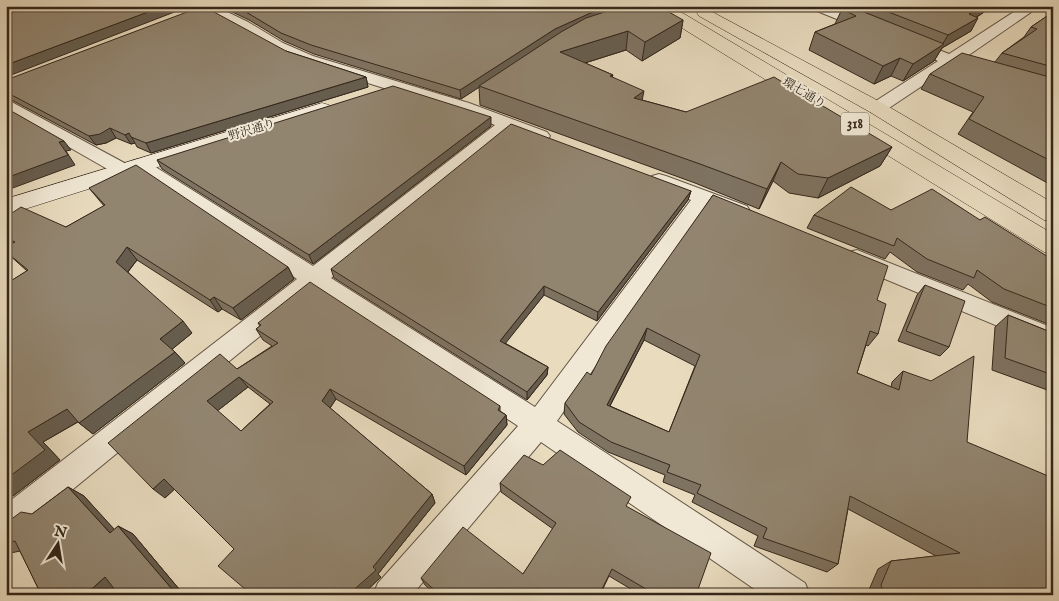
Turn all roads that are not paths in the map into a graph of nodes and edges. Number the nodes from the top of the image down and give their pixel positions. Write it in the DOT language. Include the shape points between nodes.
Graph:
graph roads {
  1 [pos="692,6"];
  2 [pos="817,6"];
  3 [pos="1033,6"];
  4 [pos="206,7"];
  5 [pos="650,8"];
  6 [pos="189,15"];
  7 [pos="879,31"];
  8 [pos="897,38"];
  9 [pos="950,60"];
  10 [pos="996,74"];
  11 [pos="393,87"];
  12 [pos="365,95"];
  13 [pos="6,104"];
  14 [pos="337,104"];
  15 [pos="877,108"];
  16 [pos="508,124"];
  17 [pos="562,144"];
  18 [pos="131,167"];
  19 [pos="642,174"];
  20 [pos="704,197"];
  21 [pos="6,207"];
  22 [pos="1053,214"];
  23 [pos="758,219"];
  24 [pos="1053,246"];
  25 [pos="839,251"];
  26 [pos="313,279"];
  27 [pos="1053,340"];
  28 [pos="538,424"];
  29 [pos="6,524"];
  30 [pos="390,595"];
  31 [pos="793,595"];
  1 -- 15 [label="main road, 環七通り / 318"];
  2 -- 7 [label="street"];
  3 -- 9 [label="street"];
  4 -- 6 [label="street"];
  4 -- 11 [label="street" via="307,59"];
  5 -- 24 [label="main road, 環七通り / 318" via="680,19"];
  8 -- 9 [label="street"];
  9 -- 10 [label="street"];
  9 -- 15 [label="street"];
  11 -- 12 [label="street"];
  11 -- 16 [label="street" via="471,102"];
  13 -- 18 [label="street"];
  14 -- 18 [label="street, 野沢通り"];
  15 -- 22 [label="main road, 環七通り / 318"];
  16 -- 17 [label="street"];
  16 -- 26 [label="street"];
  18 -- 21 [label="street, 野沢通り"];
  18 -- 26 [label="street"];
  19 -- 20 [label="street"];
  20 -- 23 [label="street"];
  20 -- 28 [label="street"];
  25 -- 27 [label="street"];
  26 -- 28 [label="street"];
  26 -- 29 [label="street"];
  28 -- 30 [label="street"];
  28 -- 31 [label="street"];
}
